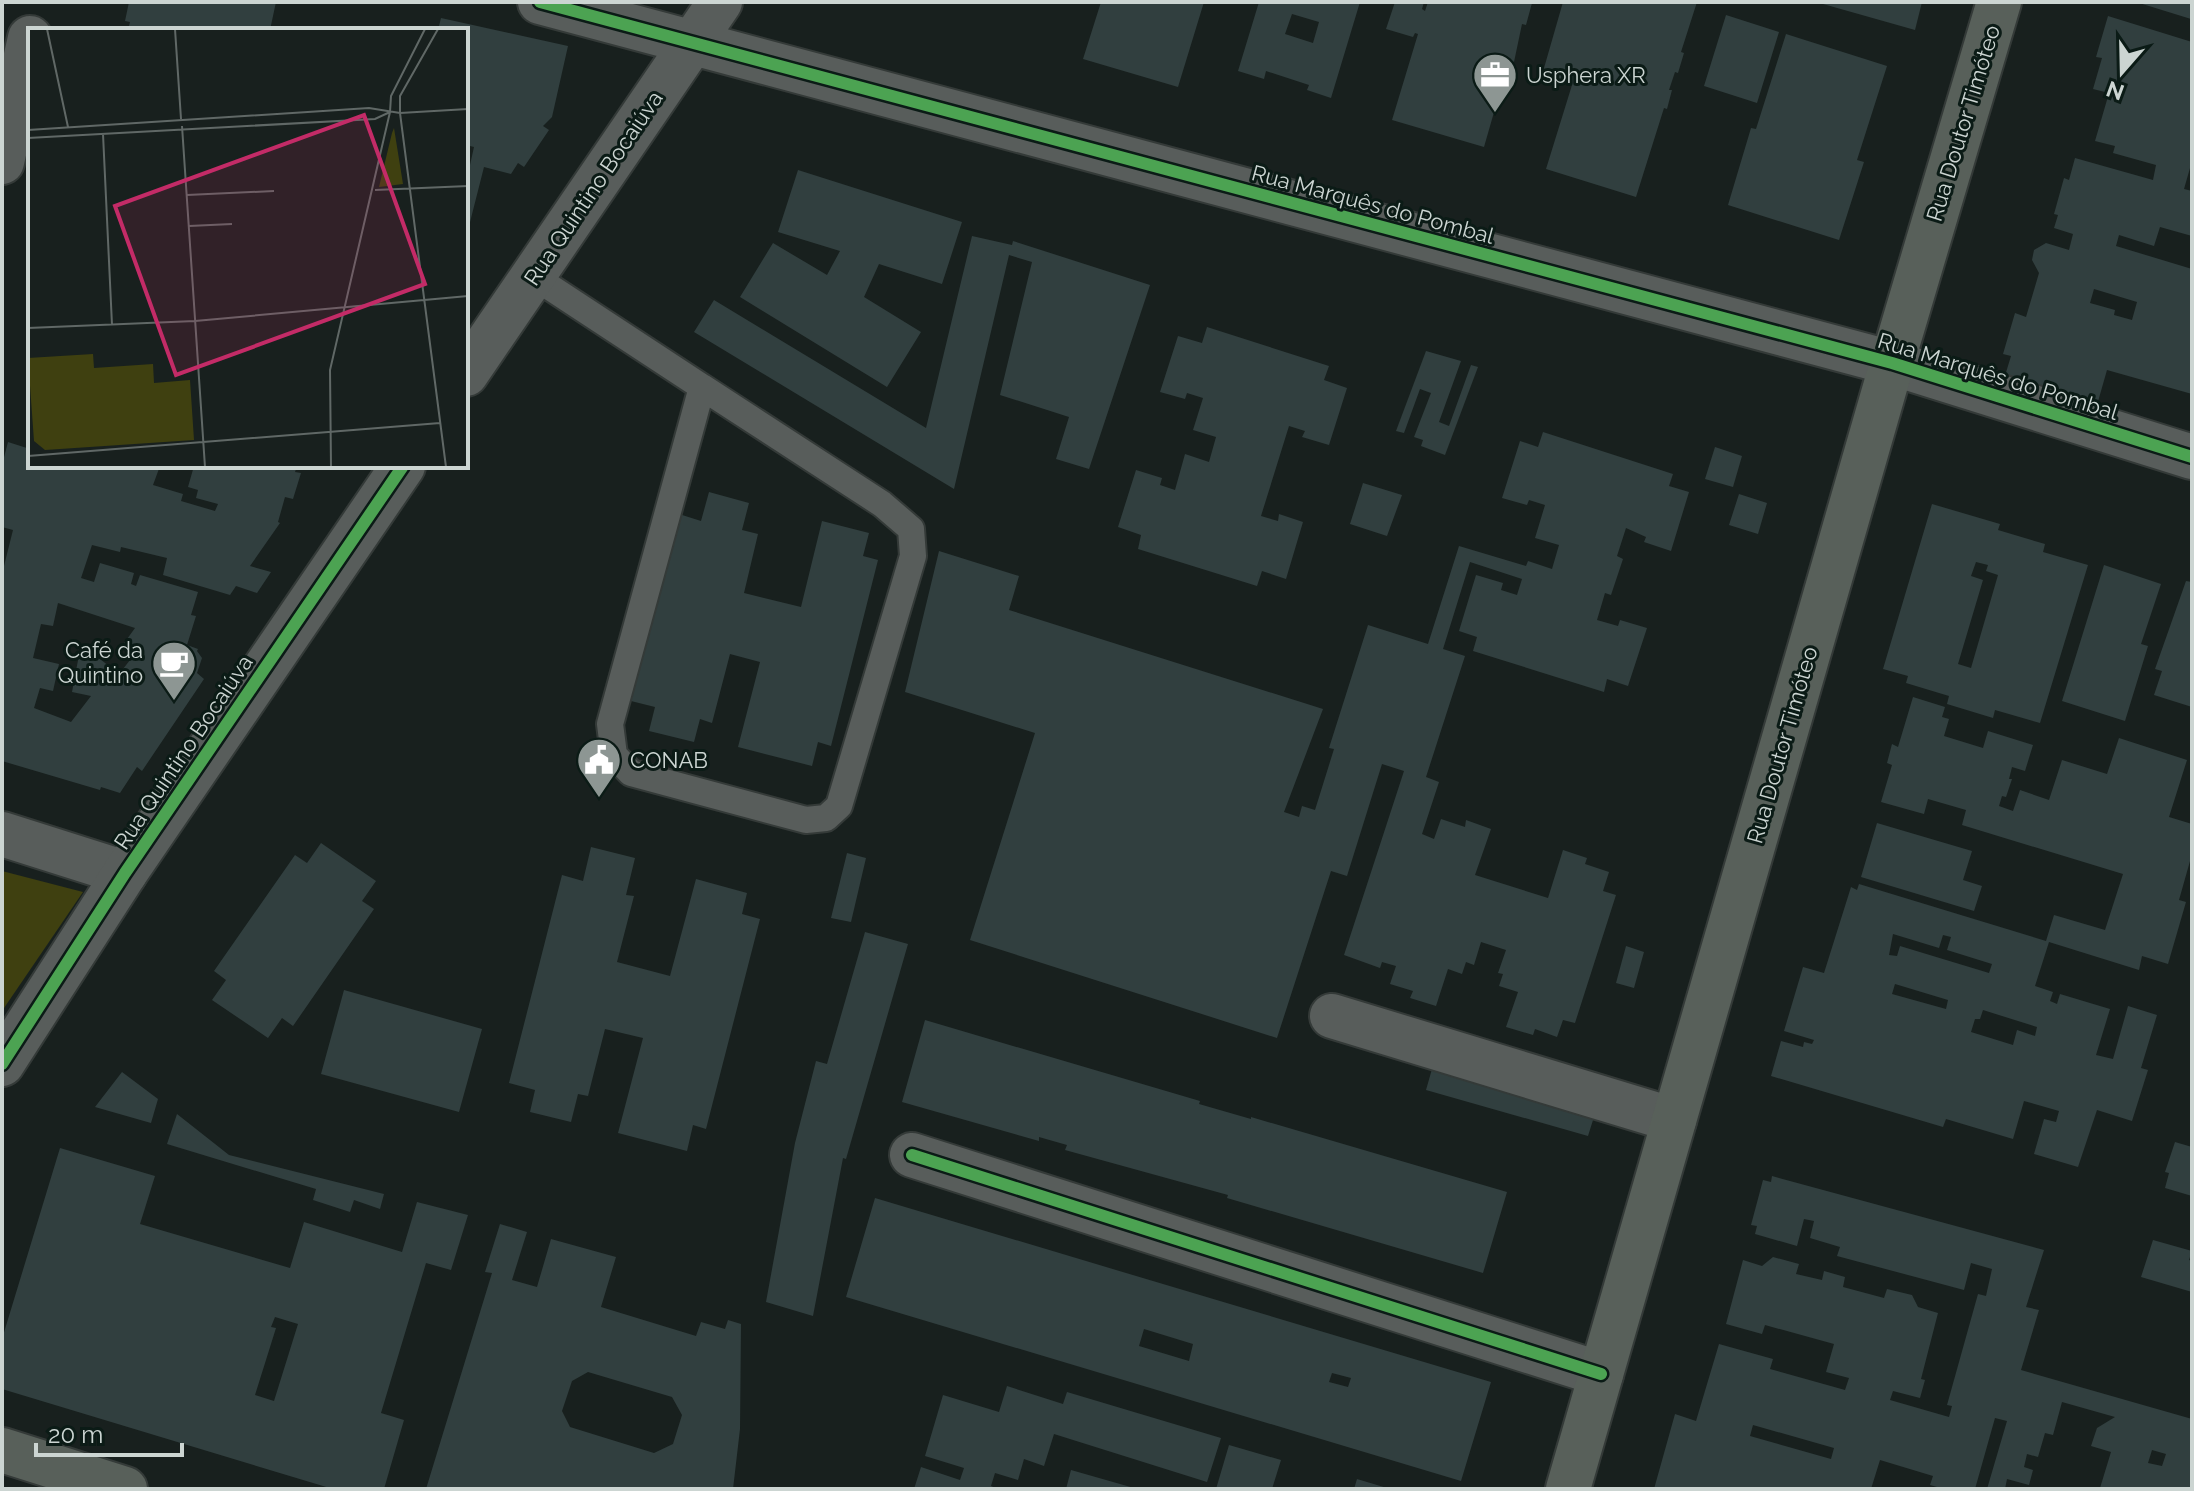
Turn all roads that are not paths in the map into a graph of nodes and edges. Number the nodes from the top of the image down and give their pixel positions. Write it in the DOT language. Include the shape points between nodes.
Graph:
graph roads {
  1 [pos="38,2"];
  2 [pos="540,2"];
  3 [pos="720,2"];
  4 [pos="1999,2"];
  5 [pos="32,28"];
  6 [pos="692,44"];
  7 [pos="28,47"];
  8 [pos="2,162"];
  9 [pos="533,276"];
  10 [pos="1892,363"];
  11 [pos="468,371"];
  12 [pos="702,387"];
  13 [pos="2192,457"];
  14 [pos="402,468"];
  15 [pos="2,834"];
  16 [pos="125,873"];
  17 [pos="1332,1016"];
  18 [pos="2,1064"];
  19 [pos="1674,1120"];
  20 [pos="912,1155"];
  21 [pos="1601,1374"];
  22 [pos="2,1450"];
  23 [pos="125,1489"];
  24 [pos="1568,1489"];
  1 -- 5 [label="street"];
  2 -- 6 [label="street, Rua Marquês do Pombal"];
  3 -- 6 [label="street, Rua Quintino Bocaiúva"];
  4 -- 10 [label="main road, Rua Doutor Timóteo"];
  6 -- 9 [label="street, Rua Quintino Bocaiúva"];
  6 -- 10 [label="street, Rua Marquês do Pombal"];
  7 -- 8 [label="street"];
  9 -- 11 [label="street, Rua Quintino Bocaiúva"];
  9 -- 12 [label="lane"];
  10 -- 13 [label="street, Rua Marquês do Pombal"];
  10 -- 19 [label="main road, Rua Doutor Timóteo"];
  12 -- 12 [label="lane" via="882,504 911,529 913,556 839,806 826,818 806,820 631,773 614,755 610,724"];
  14 -- 16 [label="street, Rua Quintino Bocaiúva"];
  15 -- 16 [label="street"];
  16 -- 18 [label="street, Rua Quintino Bocaiúva"];
  17 -- 19 [label="street"];
  19 -- 21 [label="main road, Rua Doutor Timóteo"];
  20 -- 21 [label="street"];
  21 -- 24 [label="main road, Rua Doutor Timóteo"];
  22 -- 23 [label="main road"];
}
